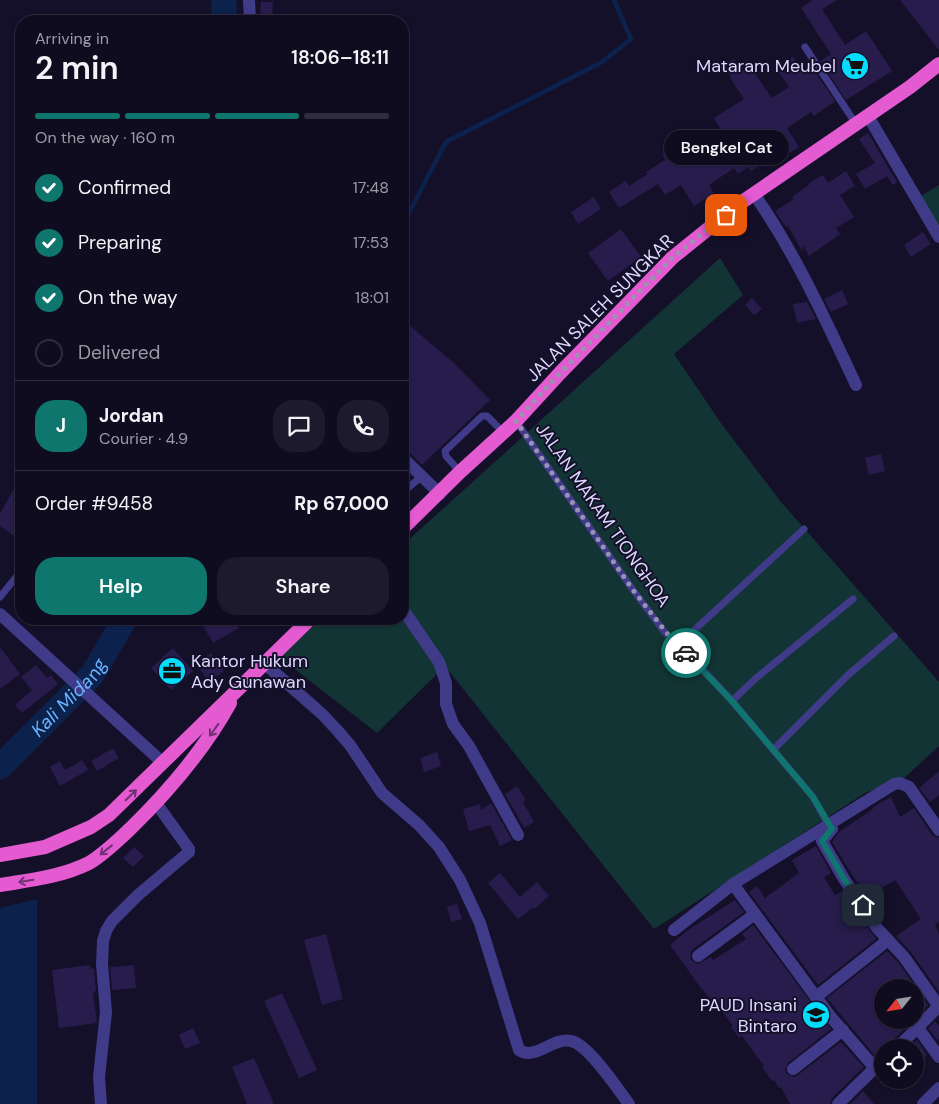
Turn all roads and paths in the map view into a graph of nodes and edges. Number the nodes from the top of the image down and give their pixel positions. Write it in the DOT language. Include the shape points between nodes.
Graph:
graph roads {
  1 [pos="249,0"];
  2 [pos="250,15"];
  3 [pos="806,47"];
  4 [pos="939,64"];
  5 [pos="862,120"];
  6 [pos="754,194"];
  7 [pos="939,237"];
  8 [pos="856,385"];
  9 [pos="516,421"];
  10 [pos="503,432"];
  11 [pos="409,464"];
  12 [pos="460,472"];
  13 [pos="422,476"];
  14 [pos="409,487"];
  15 [pos="440,494"];
  16 [pos="409,523"];
  17 [pos="804,529"];
  18 [pos="15,578"];
  19 [pos="0,597"];
  20 [pos="853,599"];
  21 [pos="0,614"];
  22 [pos="409,618"];
  23 [pos="304,625"];
  24 [pos="894,636"];
  25 [pos="677,646"];
  26 [pos="264,663"];
  27 [pos="239,688"];
  28 [pos="732,701"];
  29 [pos="772,750"];
  30 [pos="163,762"];
  31 [pos="156,803"];
  32 [pos="828,824"];
  33 [pos="939,830"];
  34 [pos="518,835"];
  35 [pos="0,855"];
  36 [pos="733,884"];
  37 [pos="0,885"];
  38 [pos="755,914"];
  39 [pos="674,930"];
  40 [pos="888,940"];
  41 [pos="698,956"];
  42 [pos="816,997"];
  43 [pos="938,1005"];
  44 [pos="924,1021"];
  45 [pos="917,1029"];
  46 [pos="919,1029"];
  47 [pos="843,1030"];
  48 [pos="906,1039"];
  49 [pos="939,1057"];
  50 [pos="874,1060"];
  51 [pos="793,1069"];
  52 [pos="874,1070"];
  53 [pos="939,1088"];
  54 [pos="100,1104"];
  55 [pos="629,1104"];
  56 [pos="838,1104"];
  57 [pos="923,1104"];
  1 -- 2 [label="street"];
  3 -- 5 [label="lane"];
  4 -- 5 [label="highway, JALAN SALEH SUNGKAR"];
  5 -- 6 [label="highway, JALAN SALEH SUNGKAR"];
  5 -- 7 [label="street"];
  6 -- 8 [label="street" via="777,226 804,274"];
  6 -- 9 [label="highway, JALAN SALEH SUNGKAR" via="672,258"];
  9 -- 10 [label="highway, JALAN SALEH SUNGKAR"];
  9 -- 25 [label="lane, JALAN MAKAM TIONGHOA" via="633,590"];
  10 -- 12 [label="highway, JALAN SALEH SUNGKAR"];
  10 -- 12 [label="lane" via="487,416 482,416 445,451"];
  11 -- 13 [label="street"];
  12 -- 15 [label="highway, JALAN SALEH SUNGKAR"];
  13 -- 14 [label="lane"];
  13 -- 15 [label="street"];
  15 -- 16 [label="highway, JALAN SALEH SUNGKAR"];
  17 -- 25 [label="lane"];
  18 -- 19 [label="lane"];
  20 -- 28 [label="lane"];
  21 -- 30 [label="street"];
  22 -- 34 [label="street" via="439,662 453,724"];
  23 -- 26 [label="highway"];
  24 -- 29 [label="lane" via="848,675"];
  25 -- 28 [label="lane, JALAN MAKAM TIONGHOA"];
  26 -- 27 [label="highway"];
  26 -- 55 [label="street" via="338,730 382,793 439,847 460,880 480,923 519,1050 531,1053 560,1041 572,1041 587,1051"];
  27 -- 30 [label="highway"];
  27 -- 31 [label="highway, one-way" via="217,726"];
  28 -- 29 [label="lane, JALAN MAKAM TIONGHOA"];
  29 -- 32 [label="lane, JALAN MAKAM TIONGHOA" via="813,797"];
  35 -- 30 [label="highway, one-way" via="46,847 91,827 109,815"];
  31 -- 37 [label="highway, one-way" via="106,852 89,862 51,877"];
  31 -- 54 [label="street" via="189,852 138,895 106,931 102,964 106,1012 99,1077"];
  32 -- 33 [label="street" via="879,792 900,783 909,787"];
  32 -- 36 [label="street"];
  32 -- 40 [label="street" via="832,829 822,841 844,879"];
  36 -- 38 [label="street"];
  36 -- 39 [label="street"];
  38 -- 41 [label="street"];
  38 -- 42 [label="street"];
  40 -- 42 [label="street"];
  40 -- 43 [label="street"];
  42 -- 47 [label="street"];
  43 -- 44 [label="street"];
  45 -- 48 [label="street"];
  46 -- 49 [label="street"];
  47 -- 50 [label="street"];
  47 -- 51 [label="street"];
  52 -- 56 [label="street"];
  53 -- 57 [label="street"];
}
